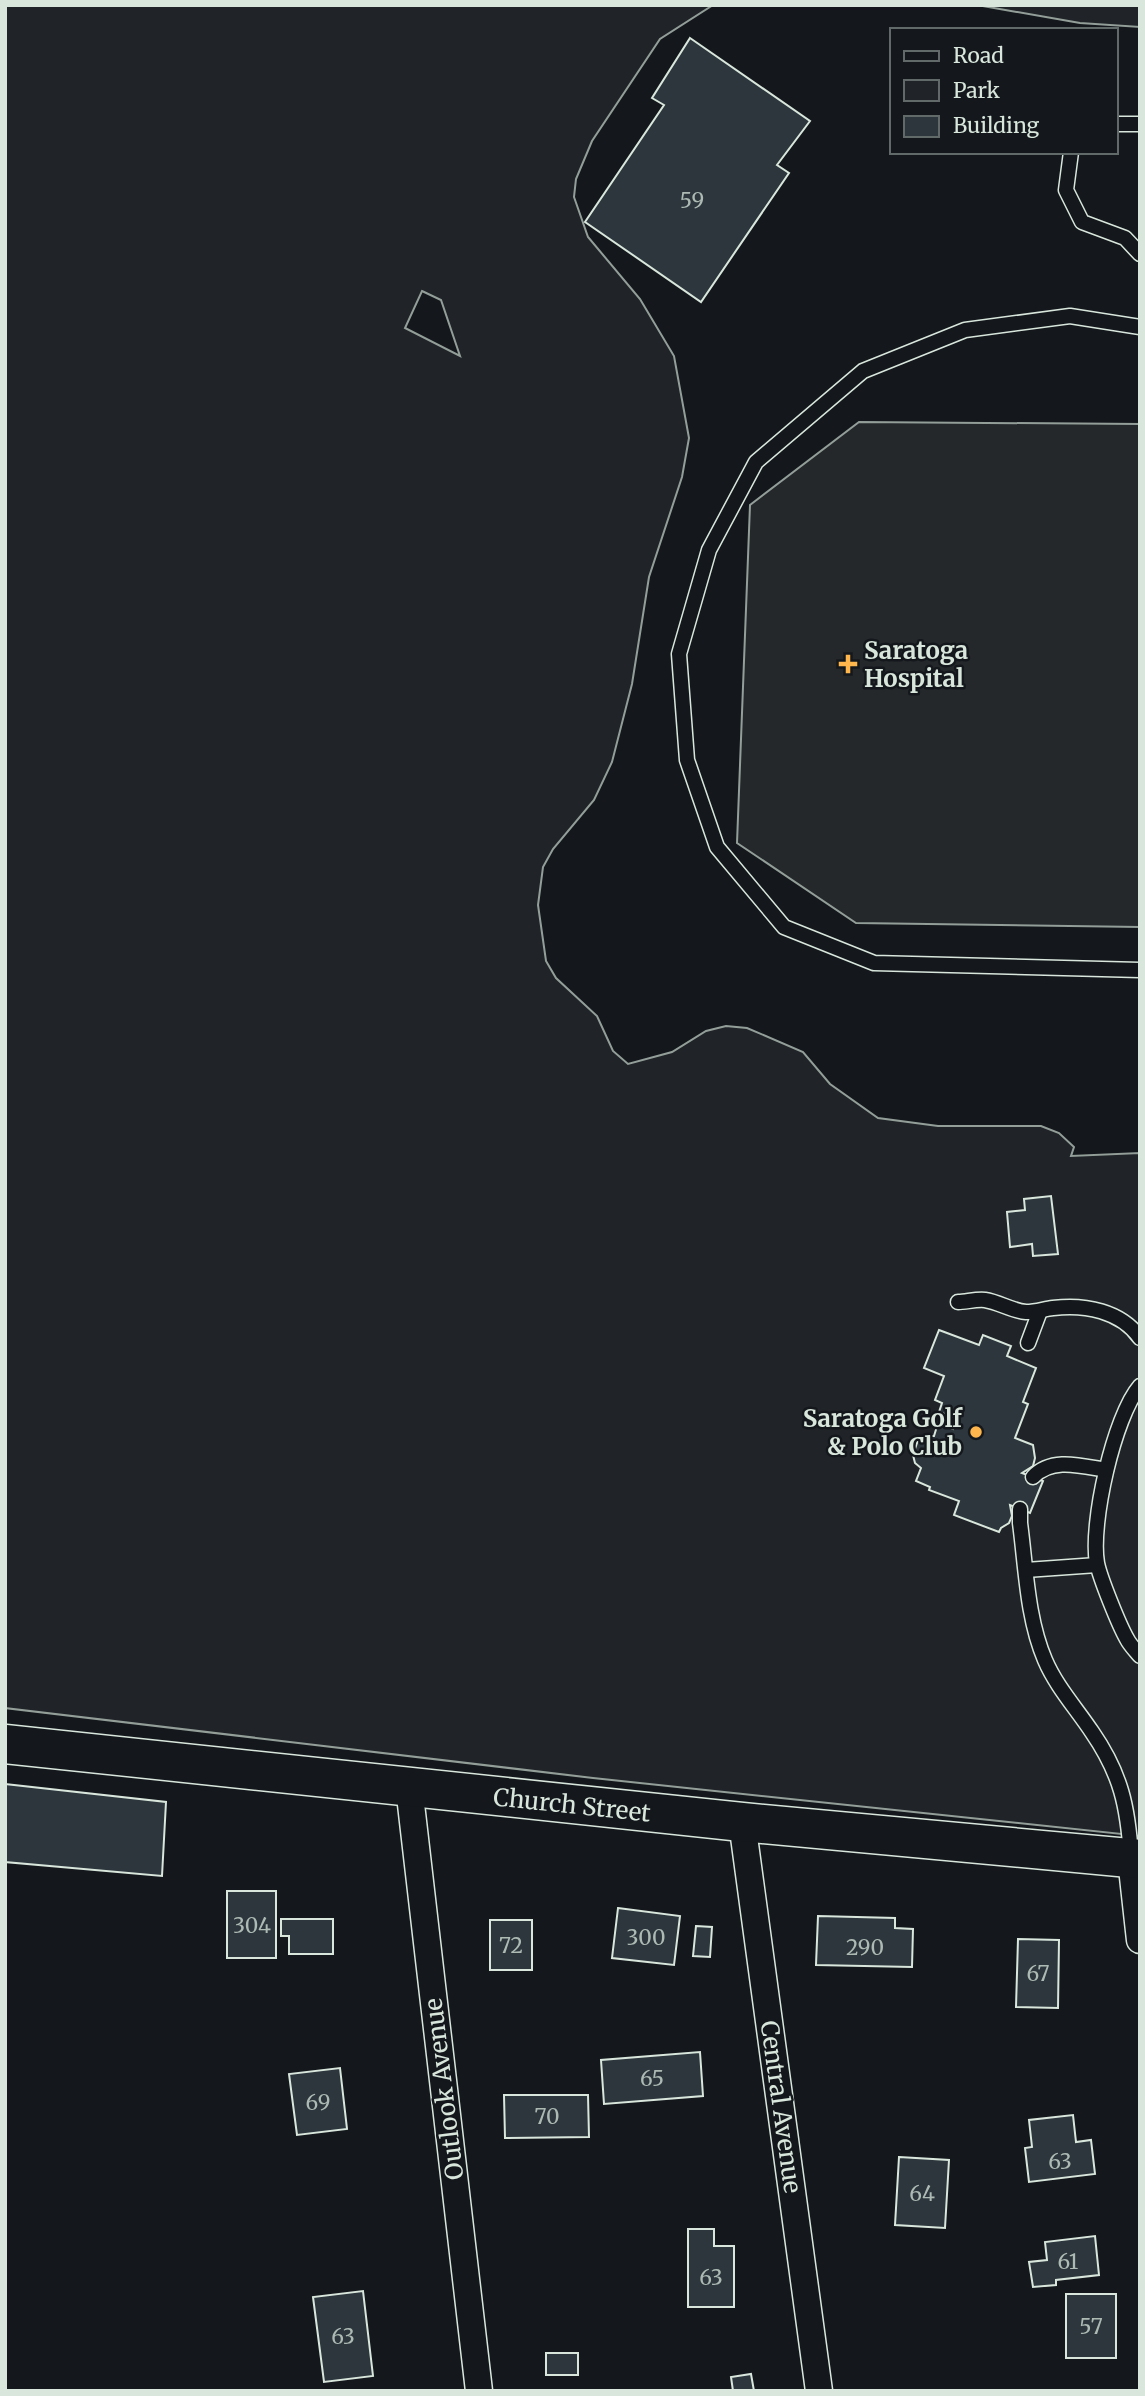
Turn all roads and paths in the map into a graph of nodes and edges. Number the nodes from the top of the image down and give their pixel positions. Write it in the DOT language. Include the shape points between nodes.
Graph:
graph roads {
  1 [pos="1117,124"];
  2 [pos="1140,124"];
  3 [pos="1071,154"];
  4 [pos="1140,254"];
  5 [pos="1140,327"];
  6 [pos="1140,970"];
  7 [pos="958,1302"];
  8 [pos="1040,1311"];
  9 [pos="1140,1338"];
  10 [pos="1028,1343"];
  11 [pos="1140,1386"];
  12 [pos="1107,1470"];
  13 [pos="1032,1477"];
  14 [pos="1020,1509"];
  15 [pos="1097,1565"];
  16 [pos="1026,1570"];
  17 [pos="1140,1656"];
  18 [pos="5,1744"];
  19 [pos="409,1787"];
  20 [pos="742,1822"];
  21 [pos="1135,1859"];
  22 [pos="1140,1940"];
  23 [pos="479,2391"];
  24 [pos="819,2391"];
  1 -- 2 [label="lane"];
  3 -- 4 [label="lane" via="1066,190 1082,222 1125,237"];
  5 -- 6 [label="lane" via="1070,316 965,330 863,372 756,462 709,550 679,654 687,760 717,847 784,927 874,963"];
  7 -- 8 [label="lane" via="985,1300 1023,1312"];
  8 -- 9 [label="lane" via="1083,1308 1109,1313 1131,1326"];
  8 -- 10 [label="lane"];
  11 -- 12 [label="lane" via="1125,1408"];
  12 -- 13 [label="lane" via="1061,1464 1042,1467"];
  12 -- 15 [label="lane"];
  14 -- 16 [label="lane"];
  15 -- 16 [label="lane"];
  15 -- 17 [label="lane" via="1127,1639"];
  16 -- 21 [label="lane" via="1034,1627 1045,1660 1122,1787"];
  18 -- 19 [label="main road, Church Street"];
  19 -- 20 [label="main road, Church Street"];
  19 -- 23 [label="street, Outlook Avenue"];
  20 -- 21 [label="main road, Church Street"];
  20 -- 24 [label="street, Central Avenue"];
  21 -- 22 [label="street"];
}
